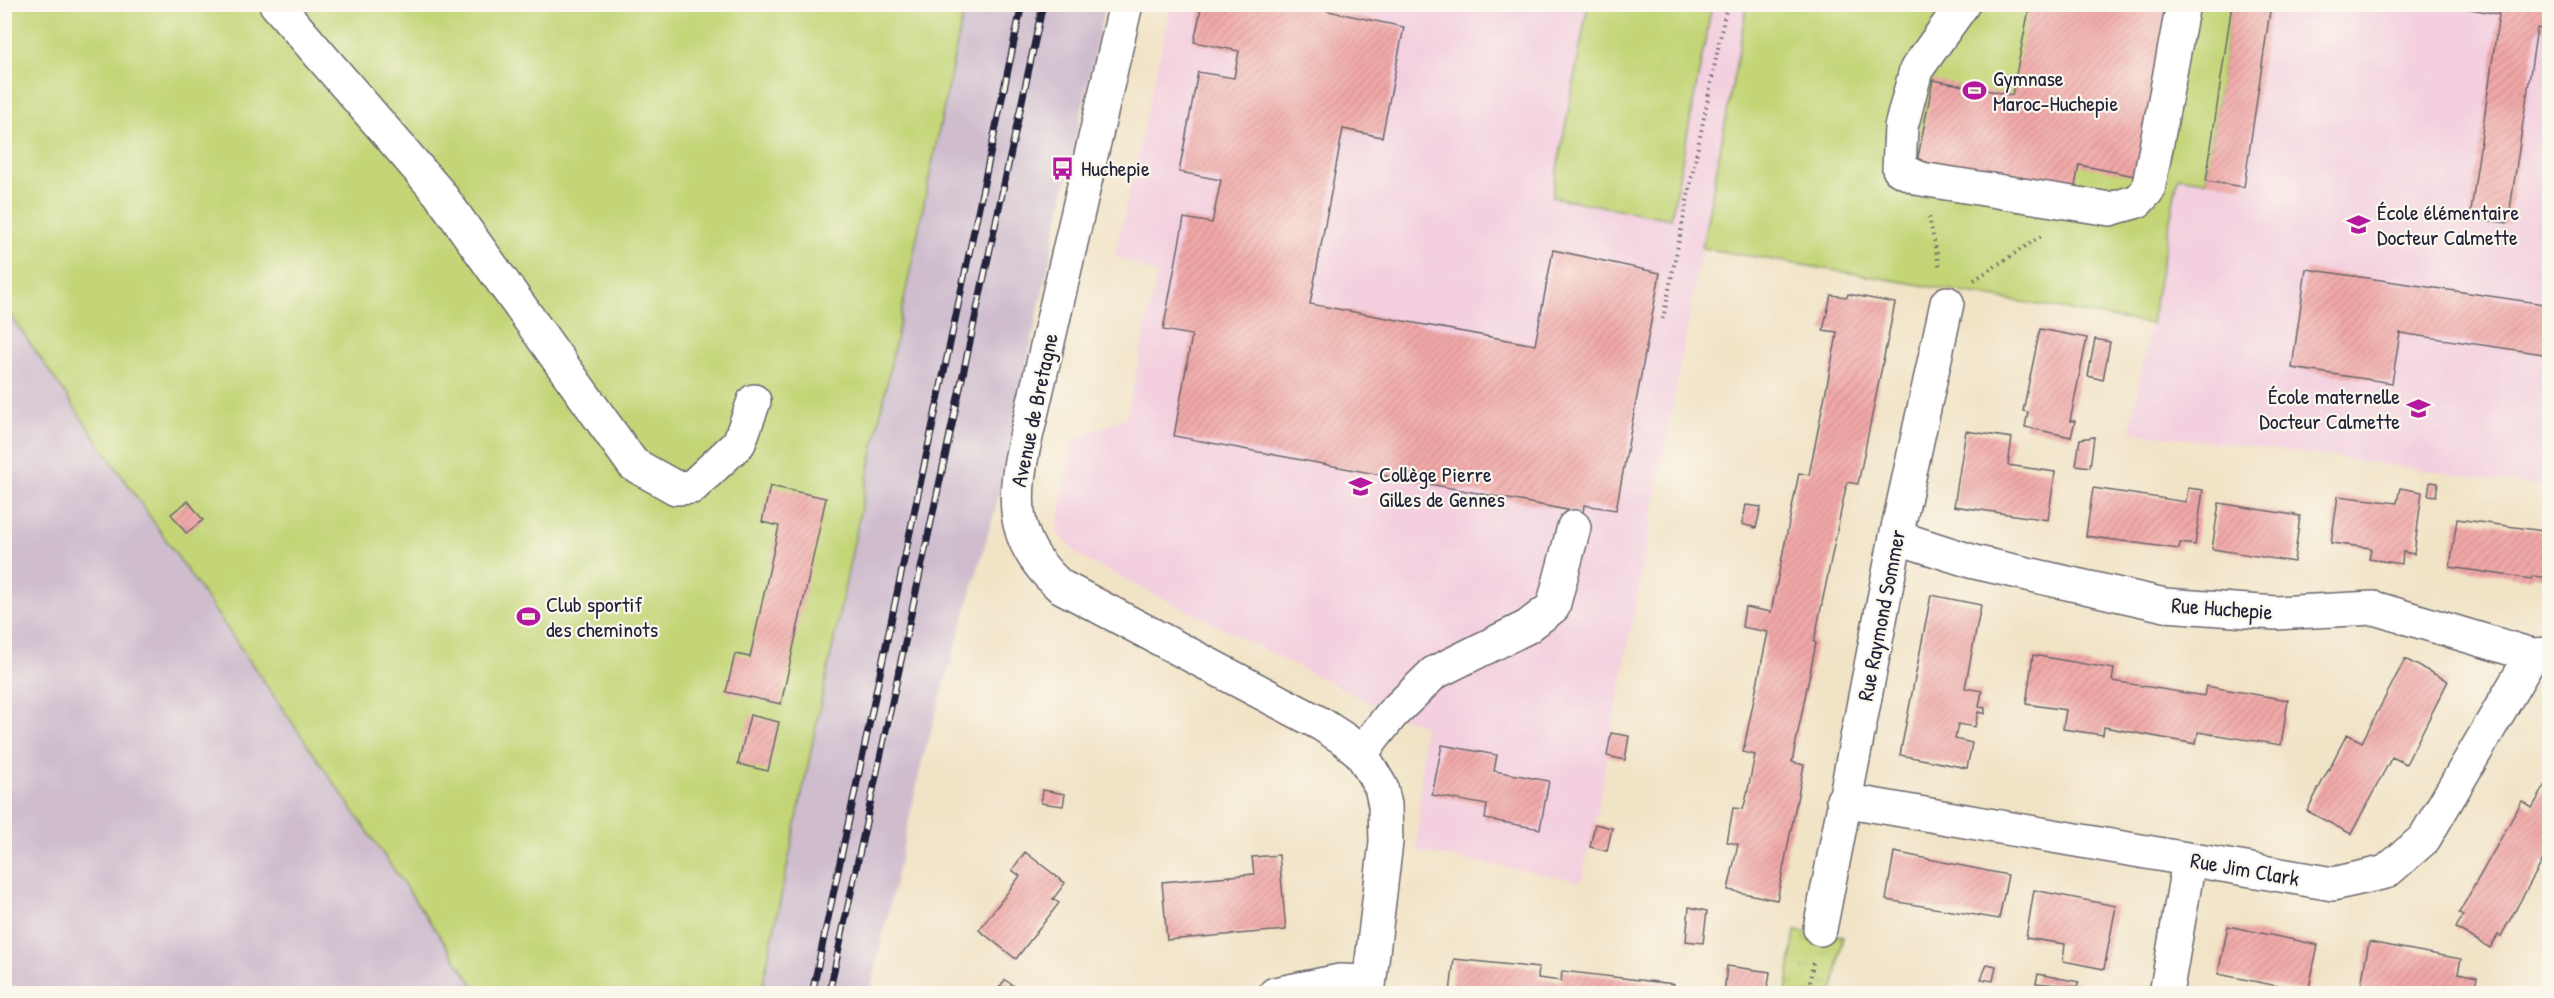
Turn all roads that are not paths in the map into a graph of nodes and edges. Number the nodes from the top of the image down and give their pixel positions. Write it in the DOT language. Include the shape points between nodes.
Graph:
graph roads {
  1 [pos="276,4"];
  2 [pos="1126,4"];
  3 [pos="1963,4"];
  4 [pos="2183,4"];
  5 [pos="1947,303"];
  6 [pos="754,401"];
  7 [pos="1574,527"];
  8 [pos="1896,537"];
  9 [pos="2541,654"];
  10 [pos="1361,753"];
  11 [pos="1843,800"];
  12 [pos="2189,860"];
  13 [pos="1820,929"];
  14 [pos="1369,988"];
  15 [pos="1275,993"];
  16 [pos="2166,993"];
  1 -- 6 [label="street" via="439,194 633,464 676,488 692,487 739,443"];
  2 -- 10 [label="street, Avenue de Bretagne" via="1016,481 1016,510 1022,531 1042,570 1060,586 1321,724"];
  3 -- 4 [label="street" via="1916,70 1901,127 1899,169 1921,178 2109,209 2138,201 2148,190"];
  5 -- 8 [label="street, Rue Raymond Sommer"];
  7 -- 10 [label="street" via="1553,607 1527,627 1434,673 1392,714"];
  8 -- 9 [label="street, Rue Huchepie" via="1974,562 2165,605 2276,613 2374,608"];
  8 -- 11 [label="street, Rue Raymond Sommer"];
  9 -- 12 [label="street, Rue Jim Clark" via="2424,839 2386,872 2334,884"];
  10 -- 14 [label="street, Avenue de Bretagne" via="1381,787 1387,823"];
  11 -- 12 [label="street, Rue Jim Clark"];
  11 -- 13 [label="street, Rue Raymond Sommer"];
  12 -- 16 [label="street"];
  14 -- 15 [label="street" via="1340,981"];
}
